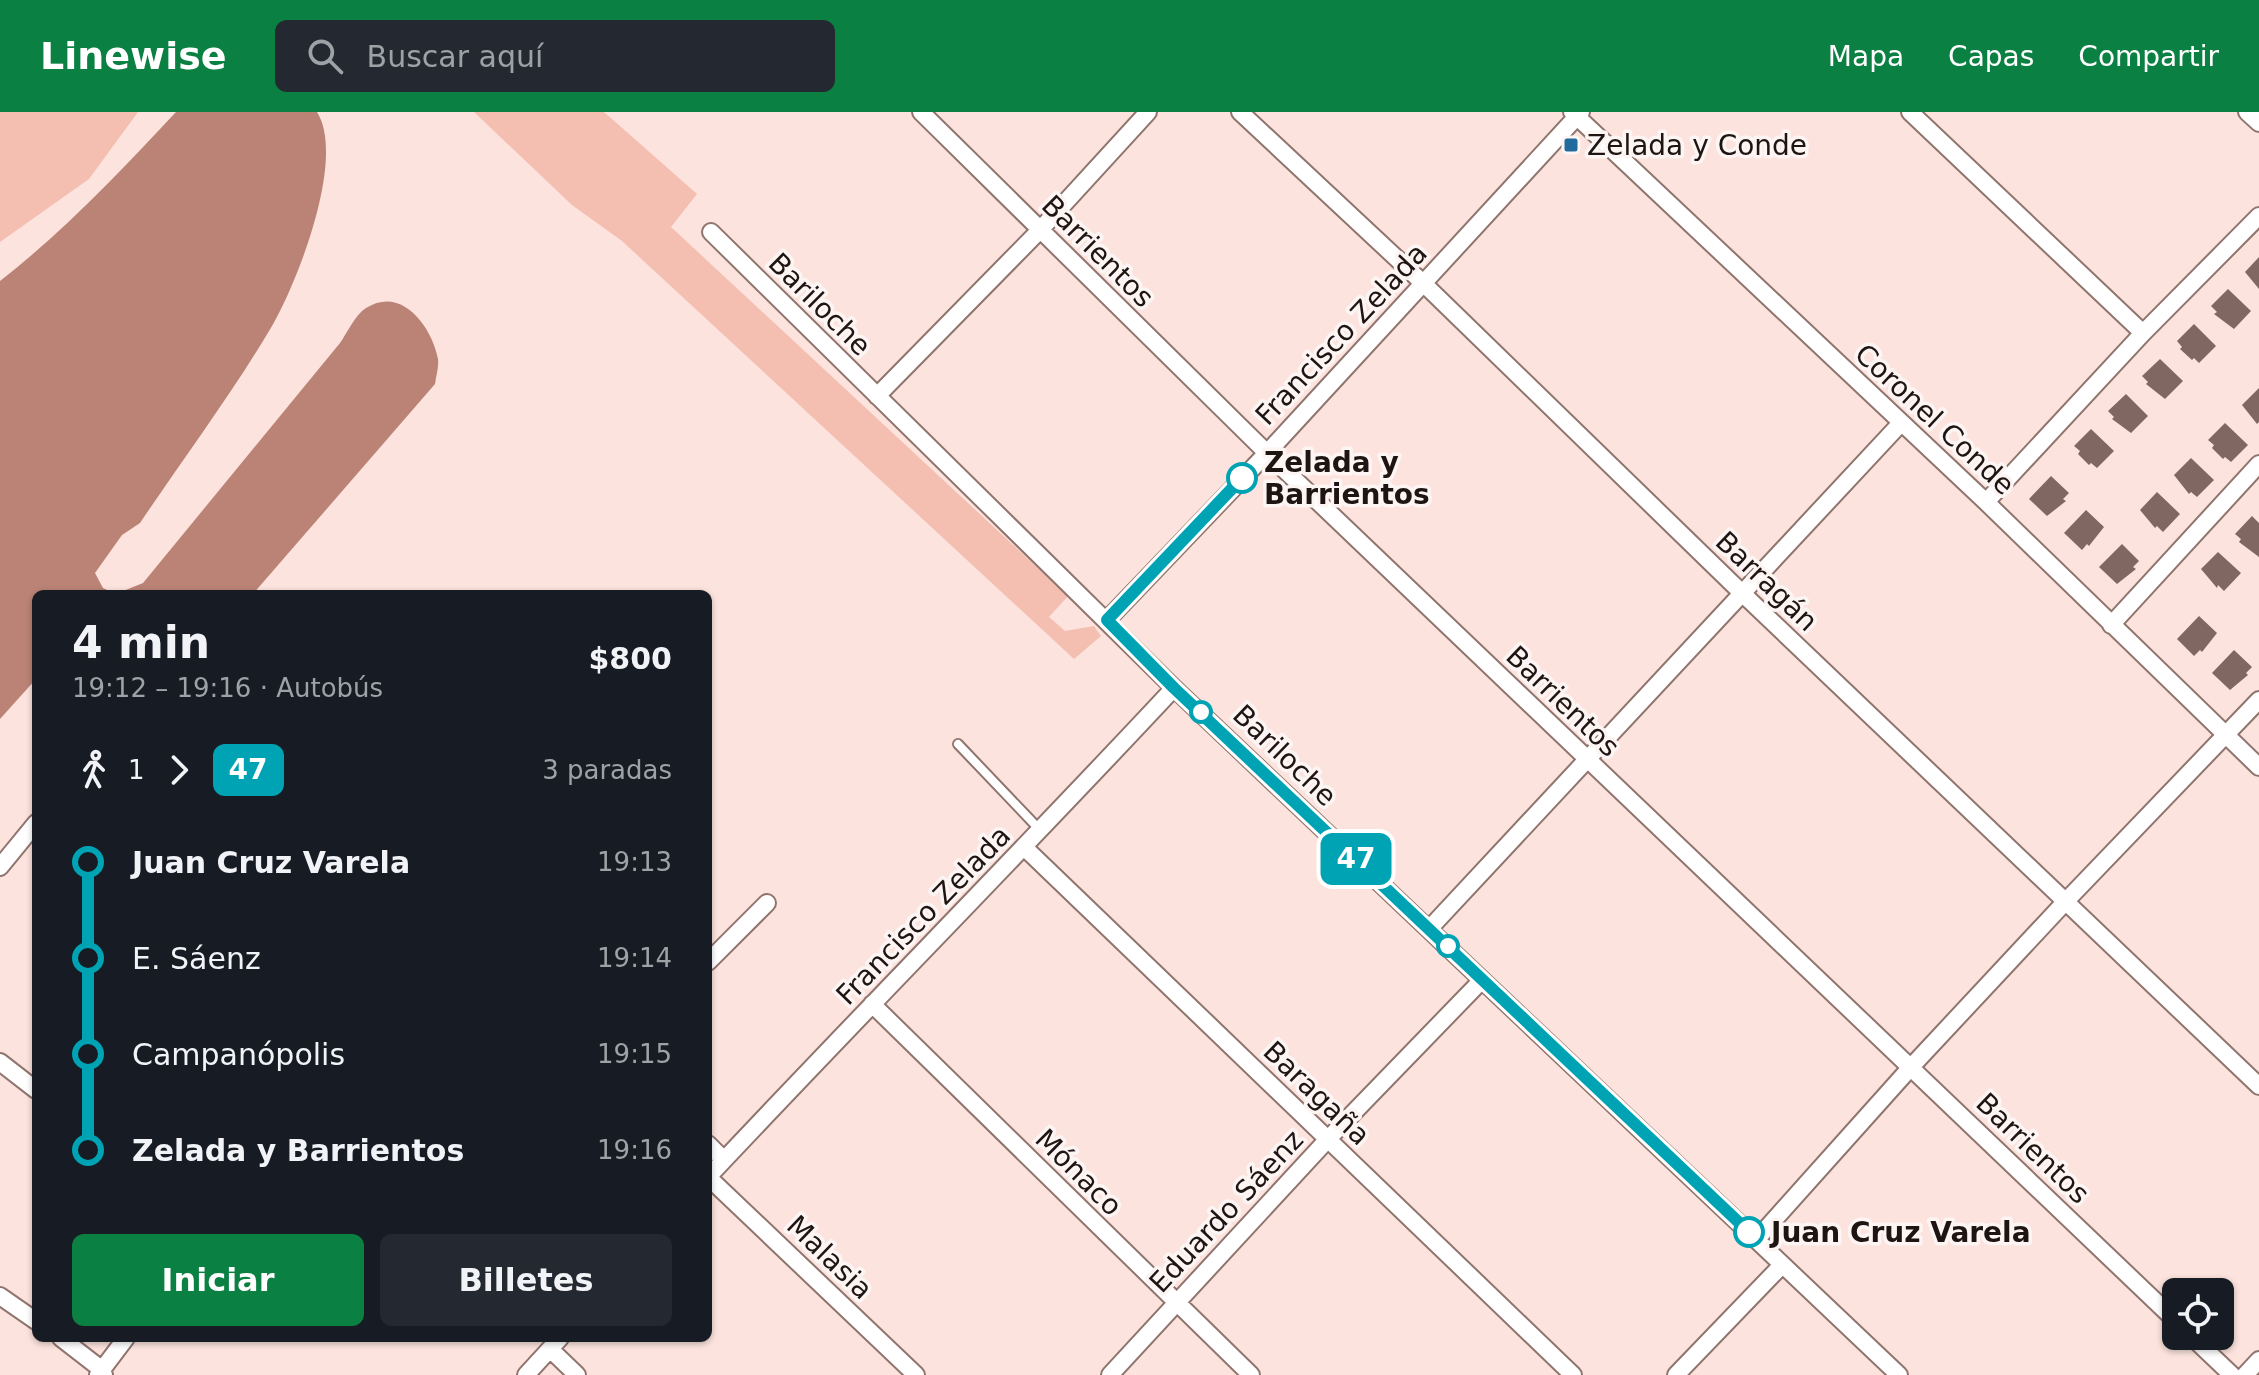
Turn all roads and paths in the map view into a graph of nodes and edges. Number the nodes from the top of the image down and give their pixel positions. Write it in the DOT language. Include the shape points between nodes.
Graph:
graph roads {
  1 [pos="921,112"];
  2 [pos="1148,112"];
  3 [pos="1240,112"];
  4 [pos="1910,112"];
  5 [pos="2247,112"];
  6 [pos="1577,113"];
  7 [pos="2259,123"];
  8 [pos="2259,216"];
  9 [pos="1040,230"];
  10 [pos="711,232"];
  11 [pos="1423,283"];
  12 [pos="2143,333"];
  13 [pos="877,396"];
  14 [pos="1901,423"];
  15 [pos="1267,453"];
  16 [pos="2259,464"];
  17 [pos="1986,502"];
  18 [pos="1743,594"];
  19 [pos="1107,620"];
  20 [pos="2111,625"];
  21 [pos="1174,688"];
  22 [pos="2259,700"];
  23 [pos="2225,736"];
  24 [pos="958,744"];
  25 [pos="1587,760"];
  26 [pos="2259,767"];
  27 [pos="1041,831"];
  28 [pos="32,835"];
  29 [pos="1025,848"];
  30 [pos="0,867"];
  31 [pos="2066,901"];
  32 [pos="767,903"];
  33 [pos="1429,929"];
  34 [pos="712,958"];
  35 [pos="1482,980"];
  36 [pos="872,1004"];
  37 [pos="0,1062"];
  38 [pos="1911,1067"];
  39 [pos="2259,1086"];
  40 [pos="32,1087"];
  41 [pos="1328,1139"];
  42 [pos="712,1148"];
  43 [pos="724,1160"];
  44 [pos="712,1173"];
  45 [pos="712,1181"];
  46 [pos="1757,1239"];
  47 [pos="1782,1265"];
  48 [pos="0,1296"];
  49 [pos="1176,1304"];
  50 [pos="2162,1308"];
  51 [pos="32,1318"];
  52 [pos="66,1342"];
  53 [pos="123,1342"];
  54 [pos="555,1343"];
  55 [pos="2206,1350"];
  56 [pos="2259,1360"];
  57 [pos="101,1373"];
  58 [pos="526,1375"];
  59 [pos="577,1375"];
  60 [pos="916,1375"];
  61 [pos="1110,1375"];
  62 [pos="1251,1375"];
  63 [pos="1573,1375"];
  64 [pos="1676,1375"];
  65 [pos="1899,1375"];
  66 [pos="2232,1375"];
  67 [pos="2245,1375"];
  1 -- 9 [label="street, Barrientos"];
  2 -- 9 [label="street"];
  3 -- 11 [label="street, Barragán"];
  4 -- 12 [label="street"];
  5 -- 7 [label="street"];
  6 -- 11 [label="street, Francisco Zelada"];
  6 -- 14 [label="street, Coronel Conde"];
  8 -- 12 [label="street"];
  9 -- 13 [label="street"];
  9 -- 15 [label="street, Barrientos"];
  10 -- 13 [label="street, Bariloche"];
  11 -- 15 [label="street, Francisco Zelada"];
  11 -- 18 [label="street, Barragán"];
  12 -- 17 [label="street"];
  13 -- 19 [label="street, Bariloche"];
  14 -- 17 [label="street, Coronel Conde"];
  14 -- 18 [label="street"];
  15 -- 19 [label="street, Francisco Zelada"];
  15 -- 25 [label="street, Barrientos"];
  16 -- 20 [label="street"];
  17 -- 20 [label="street, Coronel Conde"];
  18 -- 25 [label="street"];
  18 -- 31 [label="street, Barragán"];
  19 -- 21 [label="street, Bariloche"];
  20 -- 23 [label="street, Coronel Conde"];
  21 -- 27 [label="street, Francisco Zelada"];
  21 -- 33 [label="street, Bariloche"];
  22 -- 23 [label="street"];
  23 -- 26 [label="street, Coronel Conde"];
  23 -- 31 [label="street"];
  24 -- 27 [label="lane"];
  25 -- 33 [label="street"];
  25 -- 38 [label="street, Barrientos"];
  27 -- 29 [label="street, Francisco Zelada"];
  28 -- 30 [label="street"];
  29 -- 36 [label="street, Francisco Zelada"];
  29 -- 41 [label="street, Baragaña"];
  31 -- 38 [label="street"];
  31 -- 39 [label="street, Barragán"];
  32 -- 34 [label="street"];
  33 -- 35 [label="street, Bariloche"];
  35 -- 41 [label="street, Eduardo Sáenz"];
  35 -- 46 [label="street, Bariloche"];
  36 -- 43 [label="street, Francisco Zelada"];
  36 -- 49 [label="street, Mónaco"];
  37 -- 40 [label="street"];
  38 -- 46 [label="street"];
  38 -- 50 [label="street, Barrientos"];
  41 -- 49 [label="street, Eduardo Sáenz"];
  41 -- 63 [label="street, Baragaña"];
  42 -- 43 [label="street"];
  43 -- 44 [label="street, Francisco Zelada"];
  45 -- 60 [label="street, Malasia"];
  46 -- 47 [label="street, Bariloche"];
  47 -- 64 [label="street"];
  47 -- 65 [label="street, Bariloche"];
  48 -- 51 [label="street"];
  49 -- 61 [label="street, Eduardo Sáenz"];
  49 -- 62 [label="street, Mónaco"];
  52 -- 57 [label="street"];
  53 -- 57 [label="street"];
  54 -- 58 [label="street"];
  54 -- 59 [label="street"];
  55 -- 66 [label="street"];
  56 -- 67 [label="street"];
}
